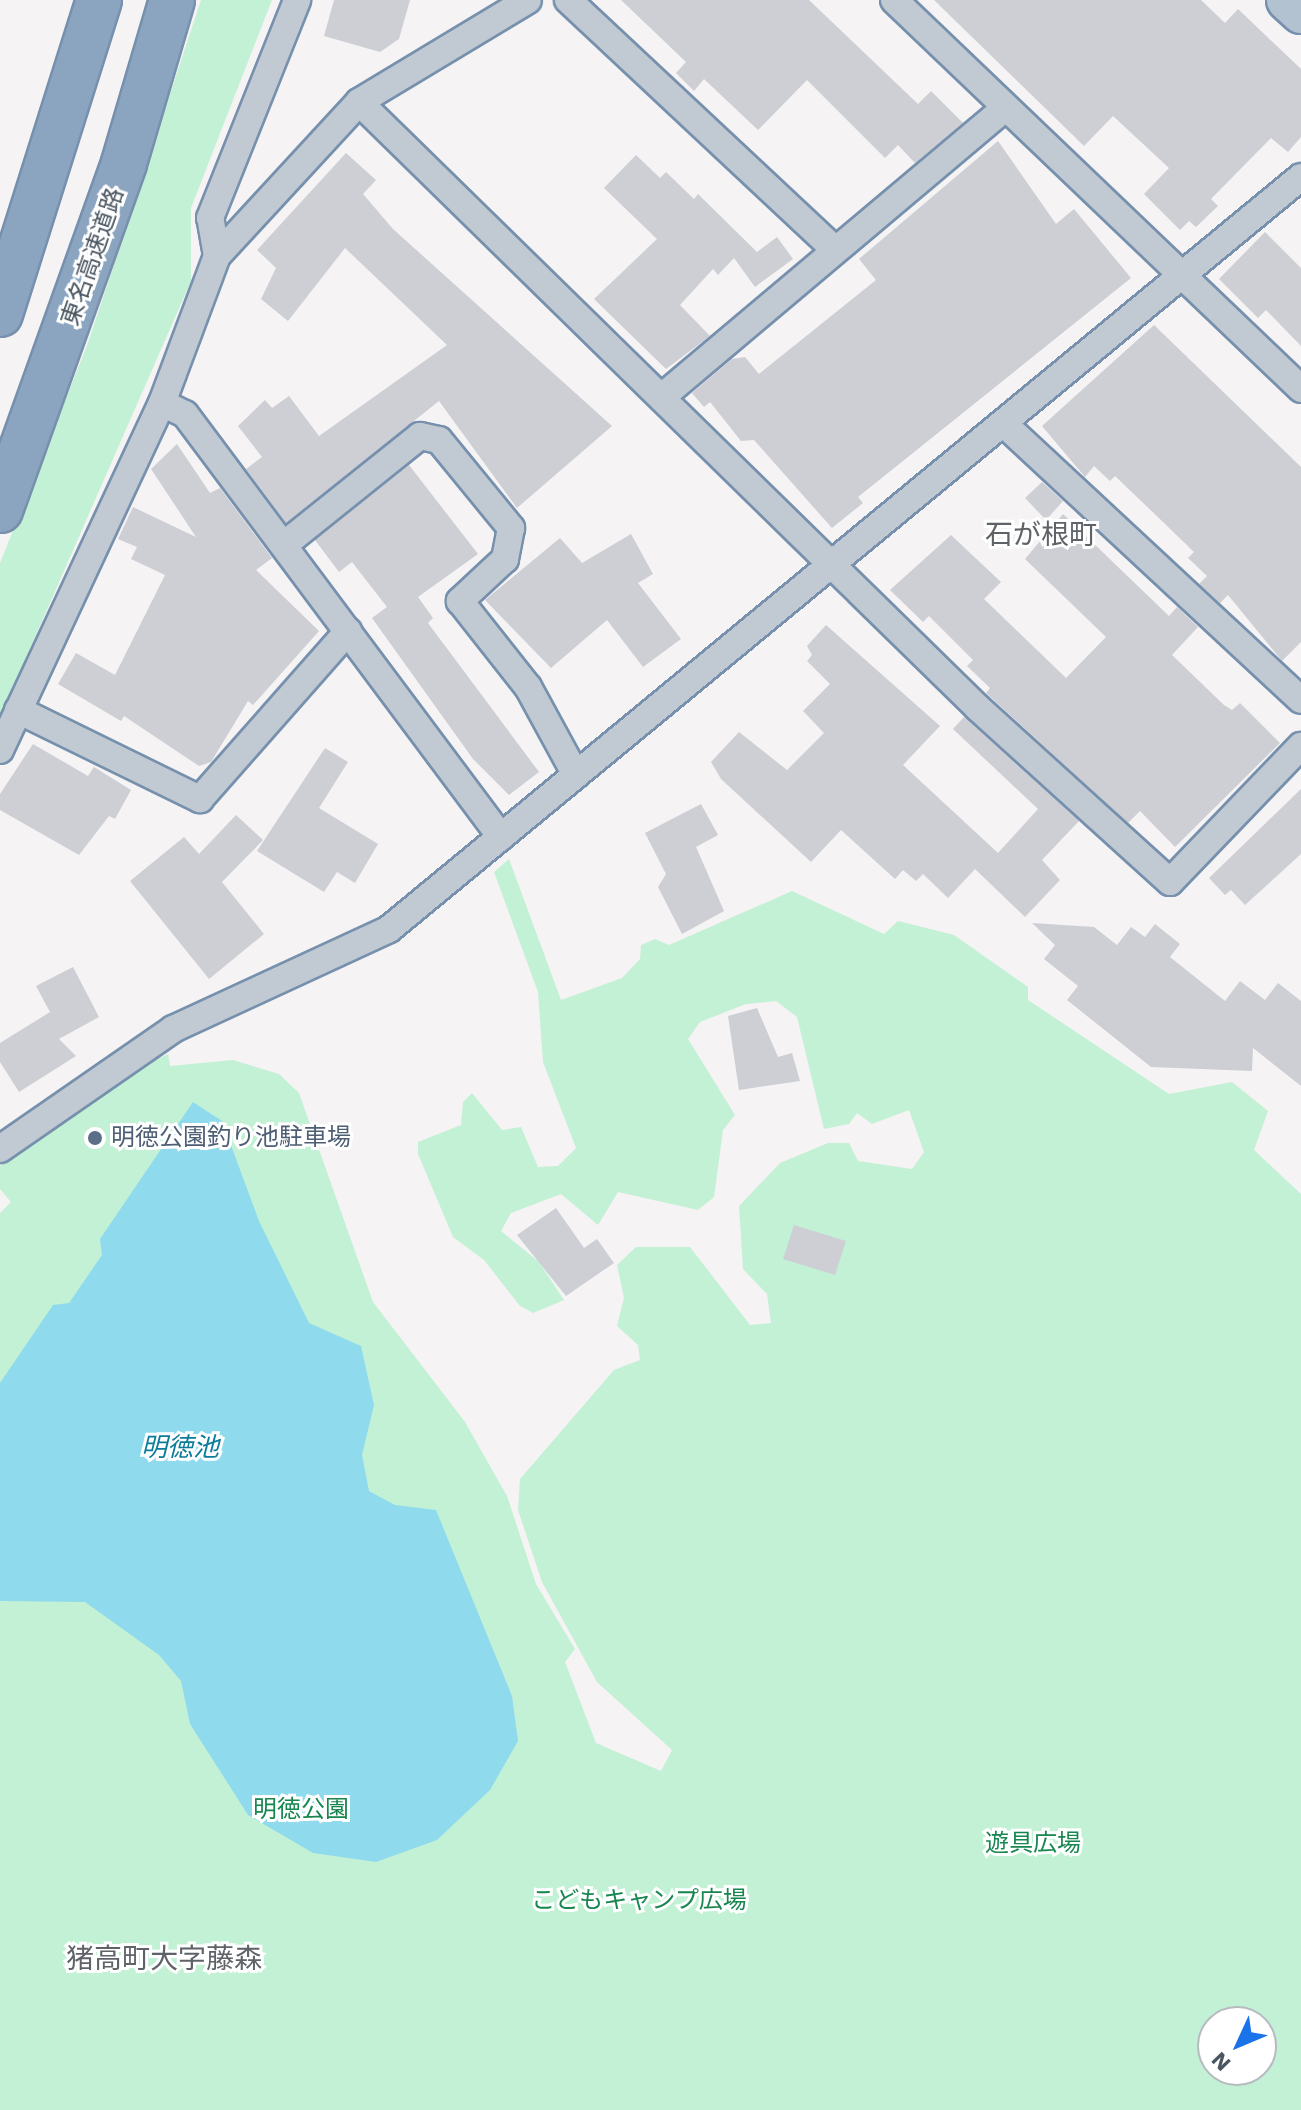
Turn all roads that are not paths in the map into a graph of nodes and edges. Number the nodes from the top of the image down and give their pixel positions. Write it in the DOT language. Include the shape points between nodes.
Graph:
graph roads {
  1 [pos="99,0"];
  2 [pos="172,0"];
  3 [pos="297,0"];
  4 [pos="528,0"];
  5 [pos="568,0"];
  6 [pos="894,0"];
  7 [pos="1287,0"];
  8 [pos="1301,13"];
  9 [pos="359,102"];
  10 [pos="1005,108"];
  11 [pos="1301,177"];
  12 [pos="834,249"];
  13 [pos="217,256"];
  14 [pos="1183,276"];
  15 [pos="0,314"];
  16 [pos="1301,389"];
  17 [pos="663,396"];
  18 [pos="162,403"];
  19 [pos="1004,424"];
  20 [pos="0,510"];
  21 [pos="285,544"];
  22 [pos="832,566"];
  23 [pos="348,631"];
  24 [pos="1301,700"];
  25 [pos="18,710"];
  26 [pos="1301,746"];
  27 [pos="0,750"];
  28 [pos="576,775"];
  29 [pos="501,837"];
  30 [pos="0,1149"];
  1 -- 15 [label="highway"];
  2 -- 20 [label="highway, 東名高速道路" via="80,294"];
  3 -- 13 [label="street" via="210,218"];
  4 -- 9 [label="street"];
  5 -- 12 [label="street"];
  6 -- 10 [label="street"];
  7 -- 8 [label="main road"];
  9 -- 13 [label="street"];
  9 -- 17 [label="street"];
  10 -- 12 [label="street"];
  10 -- 14 [label="street"];
  11 -- 14 [label="street"];
  12 -- 17 [label="street"];
  13 -- 18 [label="street"];
  14 -- 16 [label="street"];
  14 -- 19 [label="street"];
  17 -- 22 [label="street"];
  18 -- 21 [label="street" via="185,414"];
  18 -- 25 [label="street"];
  19 -- 22 [label="street"];
  19 -- 24 [label="street"];
  21 -- 23 [label="street"];
  21 -- 28 [label="street" via="420,436 439,440 511,528 505,559 460,601 528,687"];
  22 -- 26 [label="street" via="1170,882"];
  22 -- 28 [label="street"];
  23 -- 25 [label="street" via="200,799"];
  23 -- 29 [label="street"];
  25 -- 27 [label="street"];
  28 -- 29 [label="street"];
  29 -- 30 [label="street" via="389,929 173,1029"];
}
